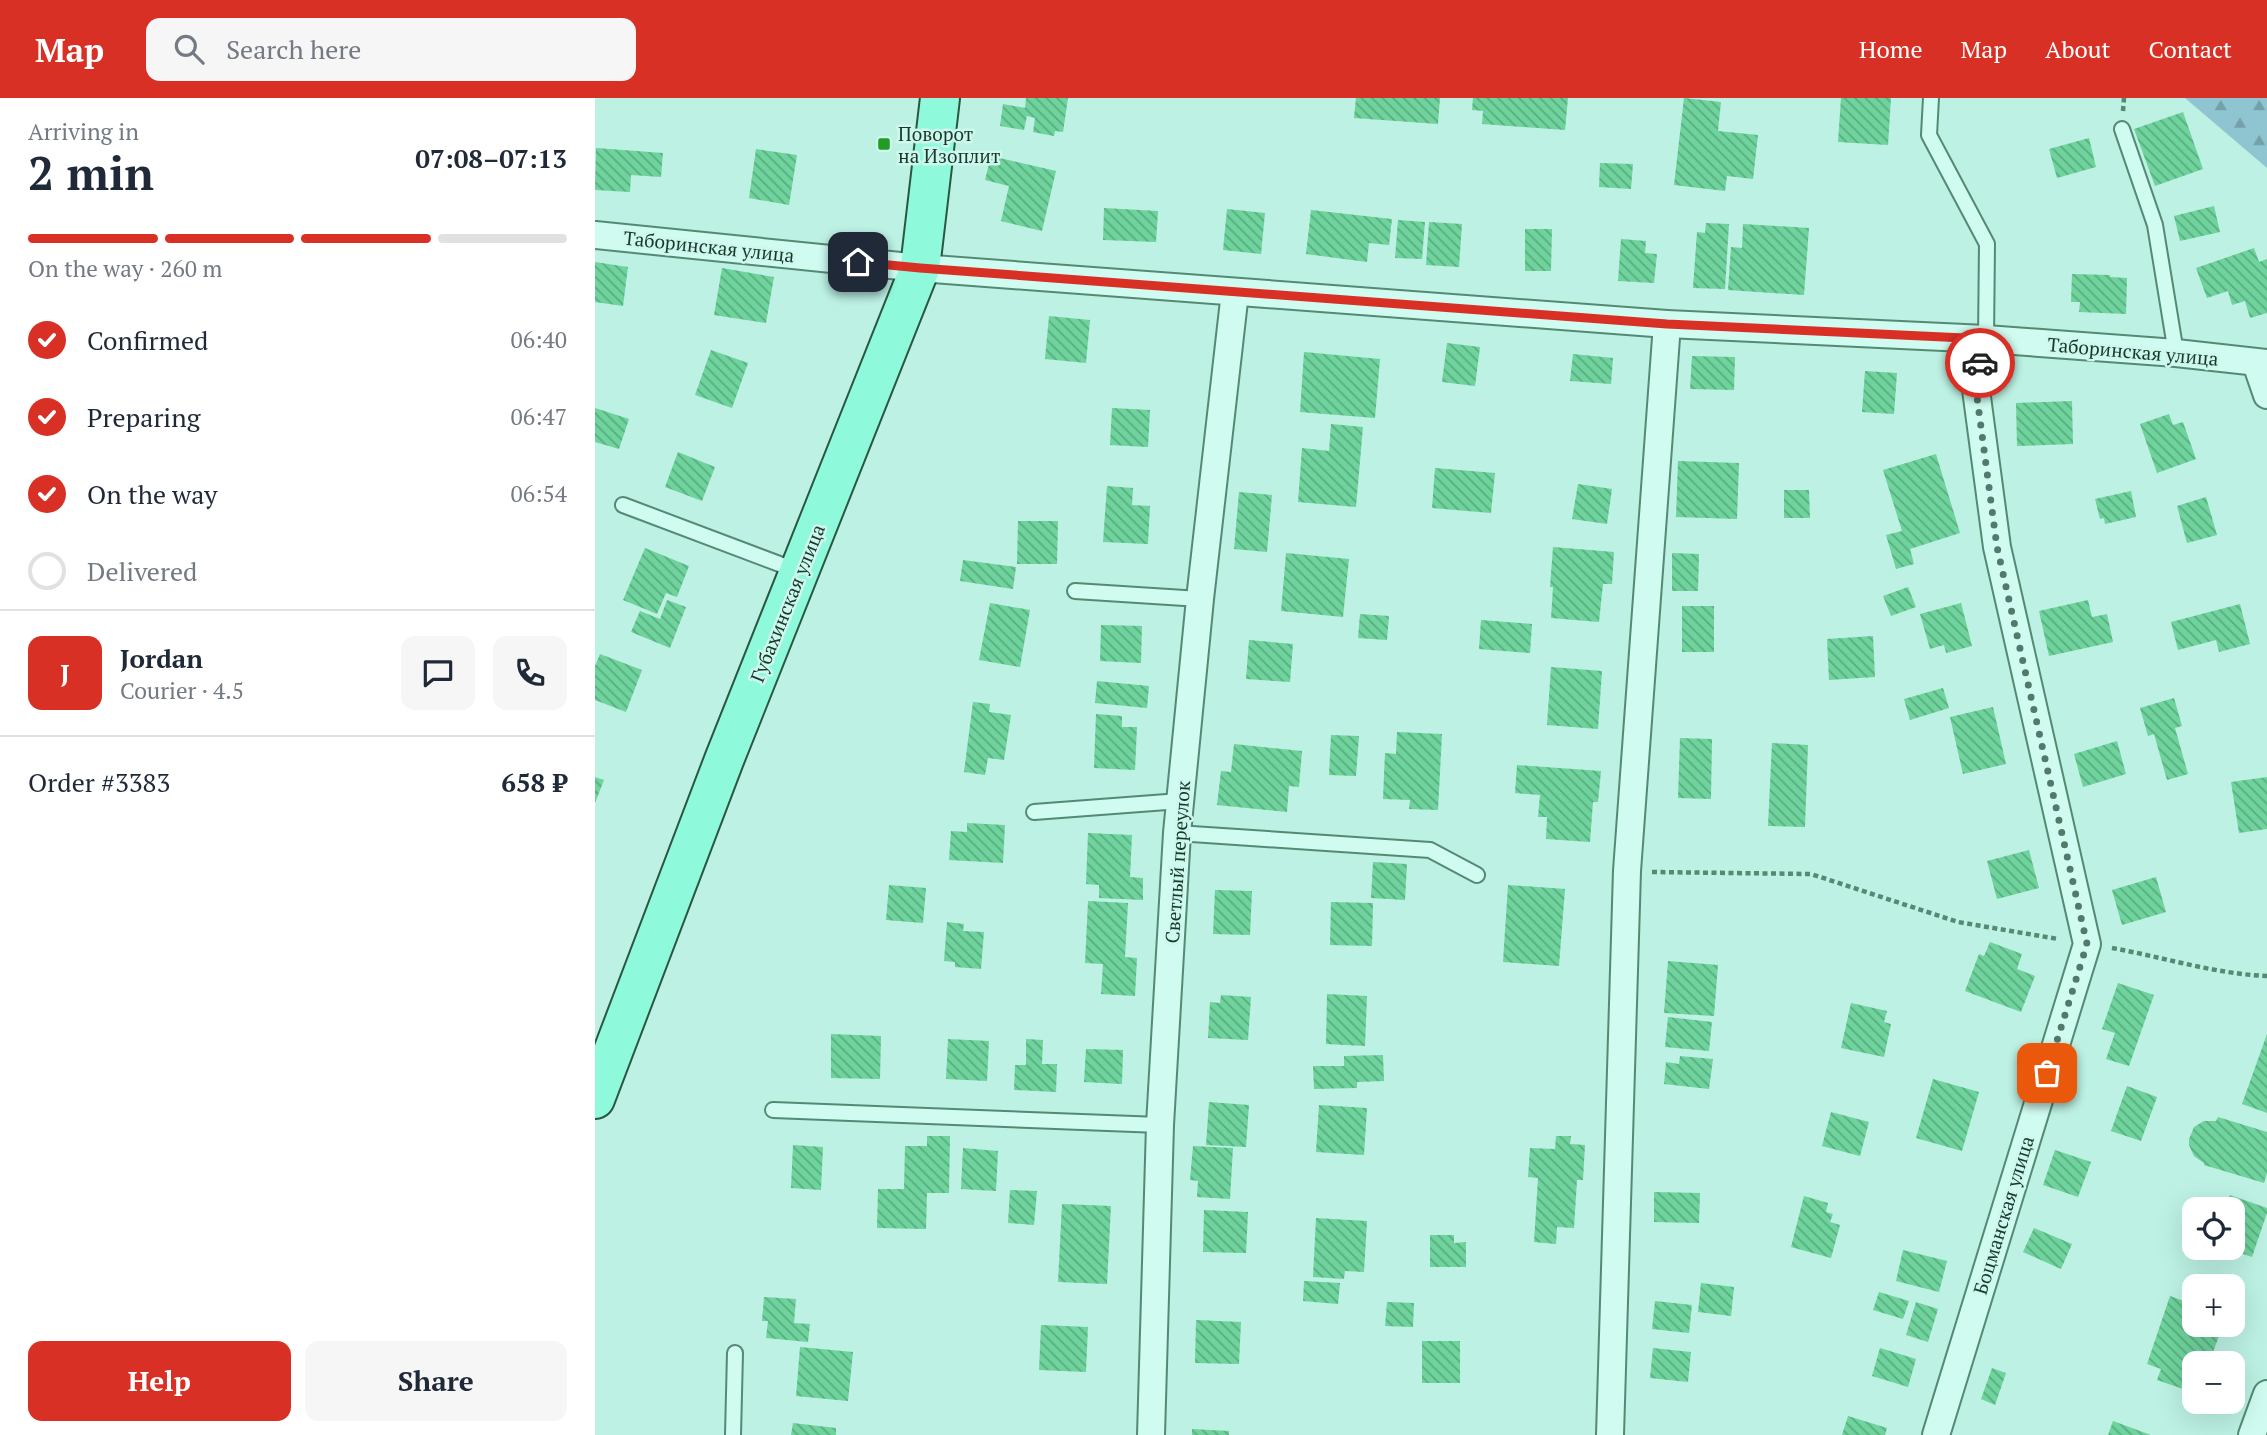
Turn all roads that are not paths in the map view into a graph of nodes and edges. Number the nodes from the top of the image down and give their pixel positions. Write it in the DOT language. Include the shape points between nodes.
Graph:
graph roads {
  1 [pos="940,98"];
  2 [pos="1931,98"];
  3 [pos="2122,129"];
  4 [pos="595,235"];
  5 [pos="920,268"];
  6 [pos="1235,292"];
  7 [pos="1667,324"];
  8 [pos="1986,339"];
  9 [pos="2176,353"];
  10 [pos="2261,363"];
  11 [pos="2267,395"];
  12 [pos="623,505"];
  13 [pos="799,571"];
  14 [pos="1075,591"];
  15 [pos="1200,599"];
  16 [pos="1180,802"];
  17 [pos="1034,812"];
  18 [pos="1177,833"];
  19 [pos="1477,875"];
  20 [pos="595,1099"];
  21 [pos="773,1110"];
  22 [pos="1160,1125"];
  23 [pos="735,1353"];
  24 [pos="2267,1394"];
  25 [pos="733,1435"];
  26 [pos="1151,1435"];
  27 [pos="1610,1435"];
  28 [pos="1935,1435"];
  29 [pos="2252,1435"];
  1 -- 5 [label="main road, Губахинская улица"];
  2 -- 8 [label="lane" via="1929,135 1987,244"];
  3 -- 9 [label="lane" via="2155,225"];
  4 -- 5 [label="street, Таборинская улица"];
  5 -- 6 [label="street, Таборинская улица"];
  5 -- 13 [label="main road, Губахинская улица"];
  6 -- 7 [label="street, Таборинская улица"];
  6 -- 15 [label="street, Светлый переулок"];
  7 -- 8 [label="street, Таборинская улица"];
  7 -- 27 [label="street" via="1627,871"];
  8 -- 9 [label="street, Таборинская улица"];
  8 -- 28 [label="street, Боцманская улица" via="1975,382 1997,547 2087,944"];
  9 -- 10 [label="street, Таборинская улица"];
  10 -- 11 [label="street, Таборинская улица"];
  12 -- 13 [label="lane"];
  13 -- 20 [label="main road, Губахинская улица"];
  14 -- 15 [label="lane"];
  15 -- 16 [label="street, Светлый переулок"];
  16 -- 17 [label="lane"];
  16 -- 18 [label="street, Светлый переулок"];
  18 -- 19 [label="lane" via="1430,850"];
  18 -- 22 [label="street, Светлый переулок"];
  21 -- 22 [label="lane"];
  22 -- 26 [label="street, Светлый переулок"];
  23 -- 25 [label="lane"];
  24 -- 29 [label="street"];
}
